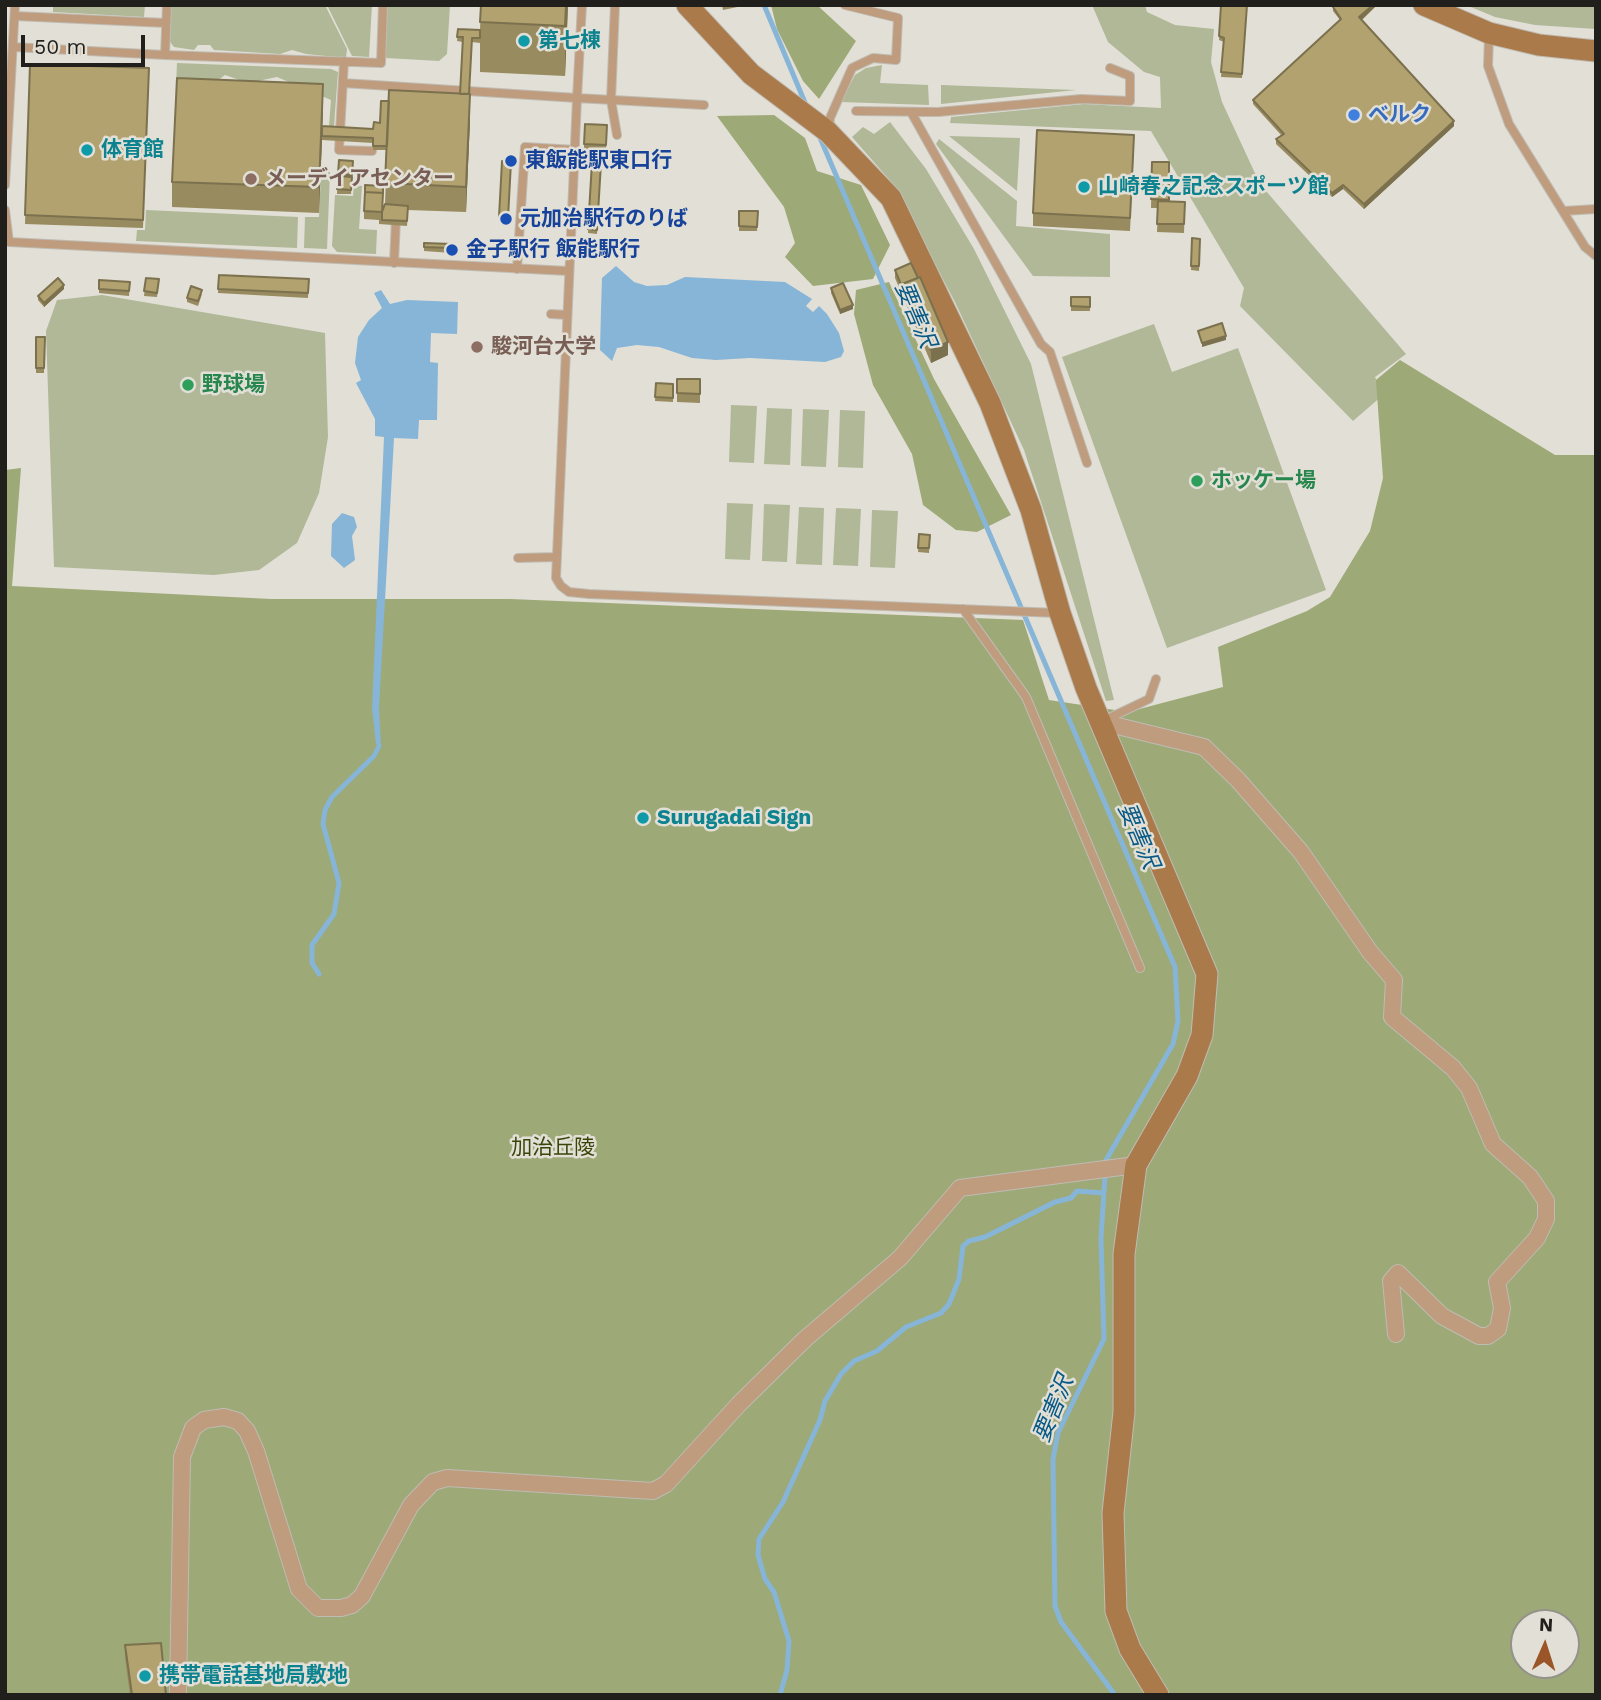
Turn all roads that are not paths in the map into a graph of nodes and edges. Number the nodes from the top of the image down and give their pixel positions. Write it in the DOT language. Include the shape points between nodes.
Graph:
graph roads {
  1 [pos="15,5"];
  2 [pos="167,5"];
  3 [pos="383,5"];
  4 [pos="582,5"];
  5 [pos="615,5"];
  6 [pos="687,5"];
  7 [pos="845,5"];
  8 [pos="1424,5"];
  9 [pos="15,16"];
  10 [pos="166,23"];
  11 [pos="1489,33"];
  12 [pos="13,47"];
  13 [pos="1596,51"];
  14 [pos="165,55"];
  15 [pos="344,61"];
  16 [pos="1110,68"];
  17 [pos="8,79"];
  18 [pos="343,82"];
  19 [pos="577,98"];
  20 [pos="611,100"];
  21 [pos="704,105"];
  22 [pos="856,111"];
  23 [pos="911,112"];
  24 [pos="827,131"];
  25 [pos="617,135"];
  26 [pos="575,150"];
  27 [pos="372,151"];
  28 [pos="5,186"];
  29 [pos="1596,209"];
  30 [pos="5,210"];
  31 [pos="1564,211"];
  32 [pos="396,219"];
  33 [pos="1596,256"];
  34 [pos="394,263"];
  35 [pos="517,269"];
  36 [pos="568,271"];
  37 [pos="551,314"];
  38 [pos="566,315"];
  39 [pos="1087,463"];
  40 [pos="557,557"];
  41 [pos="519,558"];
  42 [pos="963,609"];
  43 [pos="1060,613"];
  44 [pos="1156,679"];
  45 [pos="1101,722"];
  46 [pos="1140,968"];
  47 [pos="1126,1166"];
  48 [pos="1396,1334"];
  49 [pos="178,1692"];
  50 [pos="1158,1695"];
  1 -- 9 [label="lane"];
  2 -- 10 [label="lane"];
  3 -- 15 [label="lane" via="381,63"];
  4 -- 19 [label="lane"];
  5 -- 20 [label="lane"];
  6 -- 24 [label="street" via="751,74"];
  7 -- 24 [label="lane" via="898,18 897,60 873,58 852,68"];
  8 -- 11 [label="street"];
  9 -- 10 [label="lane"];
  9 -- 12 [label="lane"];
  10 -- 14 [label="lane"];
  11 -- 13 [label="street" via="1539,45"];
  11 -- 31 [label="lane" via="1488,66 1509,124"];
  12 -- 14 [label="lane"];
  12 -- 17 [label="lane"];
  14 -- 15 [label="lane"];
  15 -- 18 [label="lane"];
  16 -- 23 [label="lane" via="1130,76 1130,102 1081,99"];
  17 -- 28 [label="lane"];
  18 -- 19 [label="lane"];
  18 -- 27 [label="lane" via="339,150"];
  19 -- 20 [label="lane"];
  19 -- 26 [label="lane"];
  20 -- 21 [label="lane"];
  20 -- 25 [label="lane"];
  22 -- 23 [label="lane"];
  23 -- 39 [label="lane" via="1041,344 1050,352"];
  24 -- 43 [label="street" via="891,198 990,403 1031,510"];
  26 -- 35 [label="lane" via="525,147"];
  26 -- 36 [label="lane"];
  29 -- 31 [label="lane"];
  30 -- 34 [label="lane" via="9,242"];
  31 -- 33 [label="lane" via="1585,247"];
  32 -- 34 [label="lane"];
  34 -- 35 [label="lane"];
  35 -- 36 [label="lane"];
  36 -- 38 [label="lane"];
  37 -- 38 [label="lane"];
  38 -- 40 [label="lane"];
  40 -- 41 [label="lane"];
  40 -- 42 [label="lane" via="556,578 569,592"];
  42 -- 43 [label="lane"];
  42 -- 46 [label="lane" via="1026,697"];
  43 -- 45 [label="street"];
  44 -- 45 [label="lane" via="1149,699"];
  45 -- 47 [label="street" via="1207,974 1202,1035 1187,1076"];
  45 -- 48 [label="street" via="1204,747 1238,780 1301,852 1394,980 1392,1017 1453,1068 1477,1105 1493,1144 1530,1177 1546,1201 1546,1219 1537,1238 1497,1282 1502,1308 1498,1329 1479,1336 1442,1316 1398,1273 1391,1281"];
  47 -- 49 [label="street" via="960,1188 900,1258 805,1339 678,1472 653,1491 447,1478 433,1482 411,1505 362,1596 352,1605 318,1608 299,1589 247,1431 238,1421 224,1417 204,1420 192,1428 182,1457"];
  47 -- 50 [label="street" via="1124,1412 1113,1513 1113,1568 1116,1611"];
}
